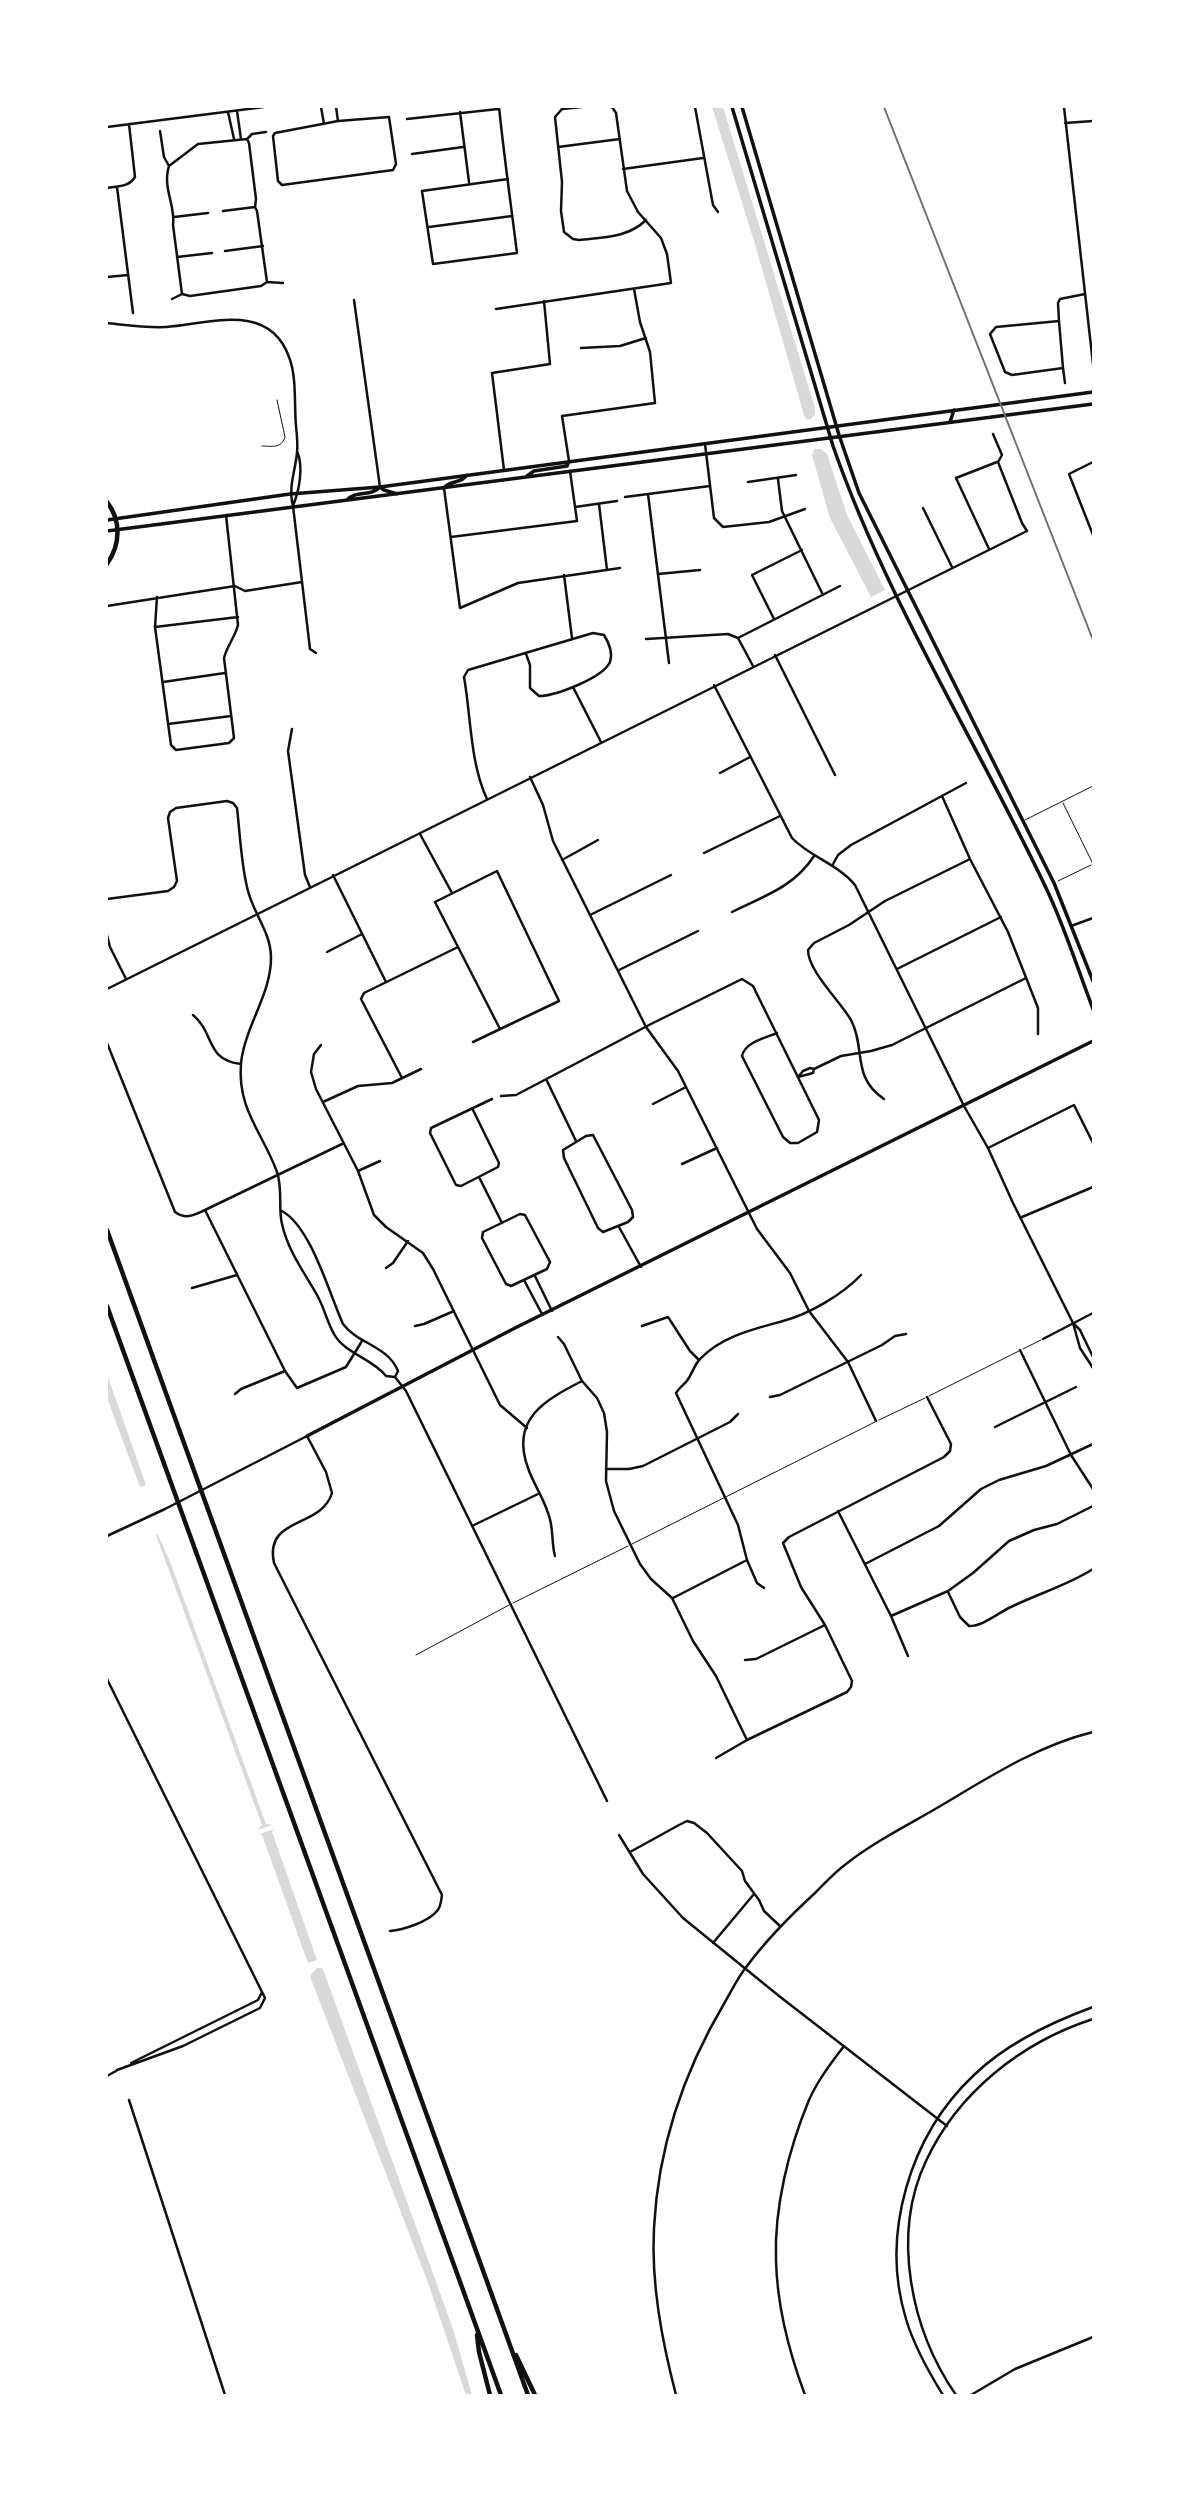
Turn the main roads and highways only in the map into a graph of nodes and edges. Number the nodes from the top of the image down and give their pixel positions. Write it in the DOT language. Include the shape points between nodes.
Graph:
graph roads {
  1 [pos="732,107"];
  2 [pos="742,107"];
  3 [pos="1093,392"];
  4 [pos="1093,404"];
  5 [pos="954,410"];
  6 [pos="950,422"];
  7 [pos="837,426"];
  8 [pos="828,428"];
  9 [pos="839,435"];
  10 [pos="831,437"];
  11 [pos="569,461"];
  12 [pos="467,475"];
  13 [pos="526,477"];
  14 [pos="380,486"];
  15 [pos="444,488"];
  16 [pos="397,494"];
  17 [pos="347,500"];
  18 [pos="107,502"];
  19 [pos="117,519"];
  20 [pos="107,520"];
  21 [pos="117,530"];
  22 [pos="107,531"];
  23 [pos="107,564"];
  24 [pos="1093,981"];
  25 [pos="1093,1009"];
  26 [pos="1093,1041"];
  27 [pos="107,1230"];
  28 [pos="107,1306"];
  29 [pos="307,1436"];
  30 [pos="476,2327"];
  31 [pos="503,2327"];
  32 [pos="490,2395"];
  33 [pos="501,2395"];
  34 [pos="528,2395"];
  35 [pos="535,2395"];
  1 -- 8 [label="main road"];
  2 -- 7 [label="main road"];
  3 -- 5 [label="main road"];
  4 -- 6 [label="main road"];
  5 -- 6 [label="main road"];
  5 -- 7 [label="main road"];
  6 -- 9 [label="main road"];
  7 -- 8 [label="main road"];
  7 -- 9 [label="main road"];
  8 -- 10 [label="main road"];
  8 -- 11 [label="main road"];
  9 -- 10 [label="main road"];
  9 -- 24 [label="main road" via="859,493 1054,883"];
  10 -- 13 [label="main road"];
  10 -- 25 [label="main road" via="851,495 897,594 1047,891"];
  11 -- 12 [label="main road"];
  11 -- 13 [label="main road" via="567,466 534,471"];
  12 -- 14 [label="main road"];
  12 -- 15 [label="main road"];
  13 -- 15 [label="main road"];
  14 -- 16 [label="main road"];
  14 -- 17 [label="main road"];
  14 -- 19 [label="main road"];
  15 -- 16 [label="main road"];
  16 -- 17 [label="main road"];
  17 -- 21 [label="main road"];
  18 -- 19 [label="highway"];
  19 -- 20 [label="main road"];
  19 -- 21 [label="highway"];
  21 -- 22 [label="main road"];
  21 -- 23 [label="highway"];
  26 -- 29 [label="main road"];
  27 -- 31 [label="highway"];
  28 -- 30 [label="highway"];
  30 -- 32 [label="highway"];
  30 -- 33 [label="highway"];
  31 -- 34 [label="highway"];
  31 -- 35 [label="highway"];
}
